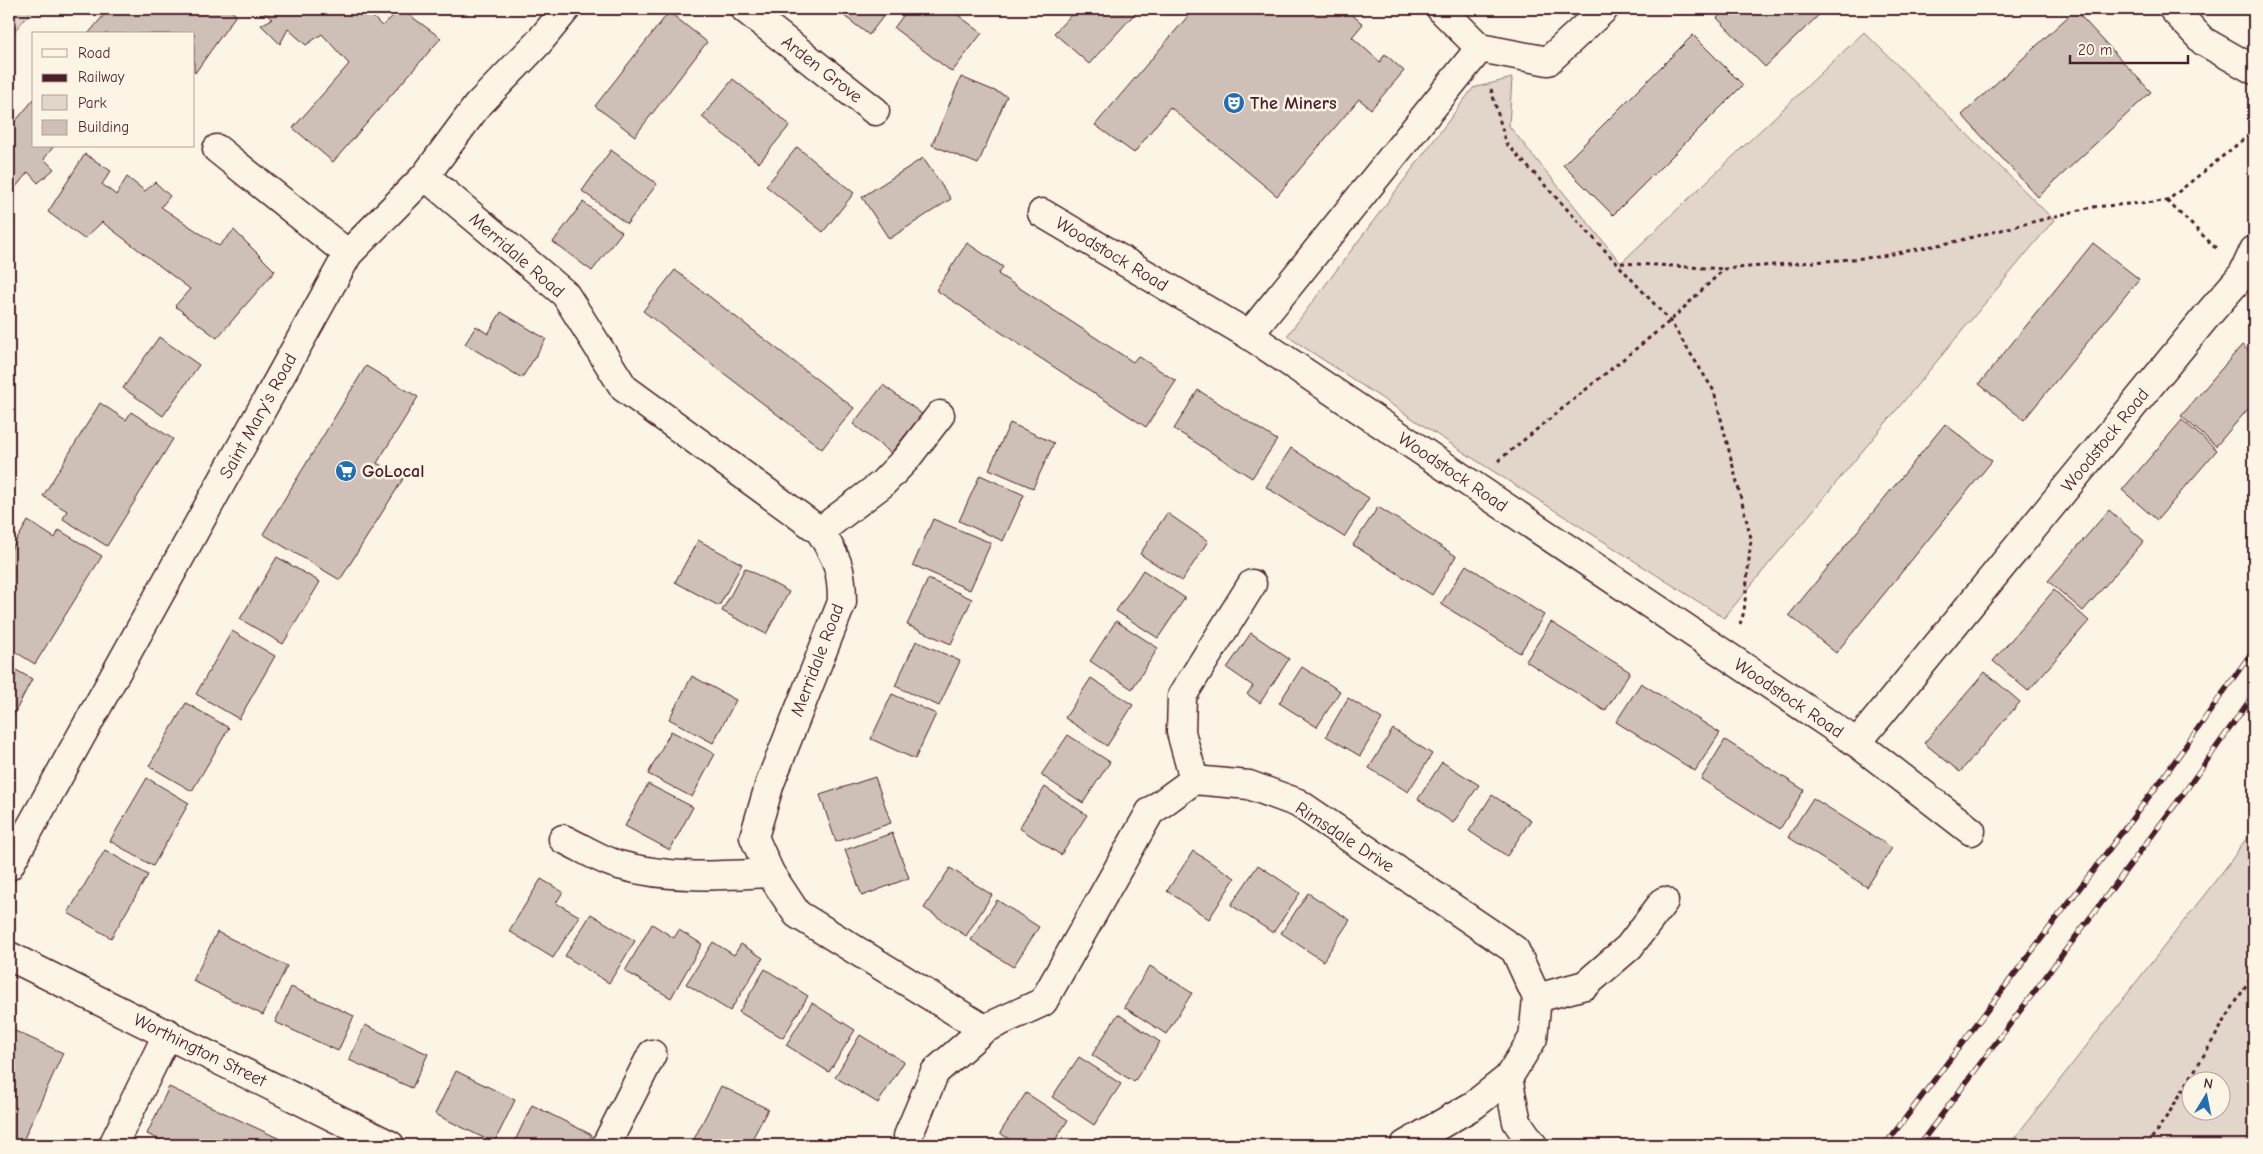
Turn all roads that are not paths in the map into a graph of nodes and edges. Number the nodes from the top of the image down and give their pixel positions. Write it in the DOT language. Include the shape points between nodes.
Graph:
graph roads {
  1 [pos="566,9"];
  2 [pos="745,9"];
  3 [pos="1441,9"];
  4 [pos="1604,9"];
  5 [pos="2173,9"];
  6 [pos="1480,48"];
  7 [pos="2254,70"];
  8 [pos="875,111"];
  9 [pos="217,149"];
  10 [pos="425,176"];
  11 [pos="1042,212"];
  12 [pos="2254,250"];
  13 [pos="348,254"];
  14 [pos="1249,335"];
  15 [pos="940,415"];
  16 [pos="820,531"];
  17 [pos="1252,584"];
  18 [pos="1857,744"];
  19 [pos="1194,780"];
  20 [pos="1971,832"];
  21 [pos="563,839"];
  22 [pos="9,866"];
  23 [pos="770,873"];
  24 [pos="1664,901"];
  25 [pos="9,956"];
  26 [pos="1537,998"];
  27 [pos="984,1029"];
  28 [pos="168,1033"];
  29 [pos="652,1054"];
  30 [pos="1508,1078"];
  31 [pos="113,1145"];
  32 [pos="390,1145"];
  33 [pos="606,1145"];
  34 [pos="910,1145"];
  35 [pos="1405,1145"];
  36 [pos="1533,1145"];
  1 -- 10 [label="street, Saint Mary's Road" via="477,106"];
  2 -- 8 [label="street, Arden Grove"];
  3 -- 6 [label="street"];
  4 -- 6 [label="street" via="1548,62"];
  5 -- 7 [label="street" via="2203,40"];
  6 -- 14 [label="street"];
  9 -- 13 [label="street"];
  10 -- 13 [label="street, Saint Mary's Road"];
  10 -- 16 [label="street, Merridale Road" via="565,294 624,388"];
  11 -- 14 [label="street, Woodstock Road"];
  12 -- 18 [label="street, Woodstock Road" via="2243,274"];
  13 -- 22 [label="street, Saint Mary's Road"];
  14 -- 18 [label="street, Woodstock Road"];
  15 -- 16 [label="street" via="882,484"];
  16 -- 23 [label="street, Merridale Road" via="837,559 842,578 842,602 770,783 754,837"];
  17 -- 19 [label="street" via="1182,696 1182,732"];
  18 -- 20 [label="street, Woodstock Road"];
  19 -- 26 [label="street, Rimsdale Drive" via="1249,785 1298,803 1515,950"];
  19 -- 27 [label="street" via="1150,812 1043,1002"];
  21 -- 23 [label="street" via="618,865 668,874 717,877"];
  23 -- 27 [label="street, Merridale Road" via="797,914"];
  24 -- 26 [label="street" via="1629,948 1585,985"];
  25 -- 28 [label="street, Worthington Street"];
  26 -- 30 [label="street" via="1533,1038"];
  27 -- 34 [label="street" via="935,1072 908,1136"];
  28 -- 31 [label="street"];
  28 -- 32 [label="street, Worthington Street"];
  29 -- 33 [label="street"];
  30 -- 35 [label="street" via="1474,1105"];
  30 -- 36 [label="street" via="1517,1122"];
}
